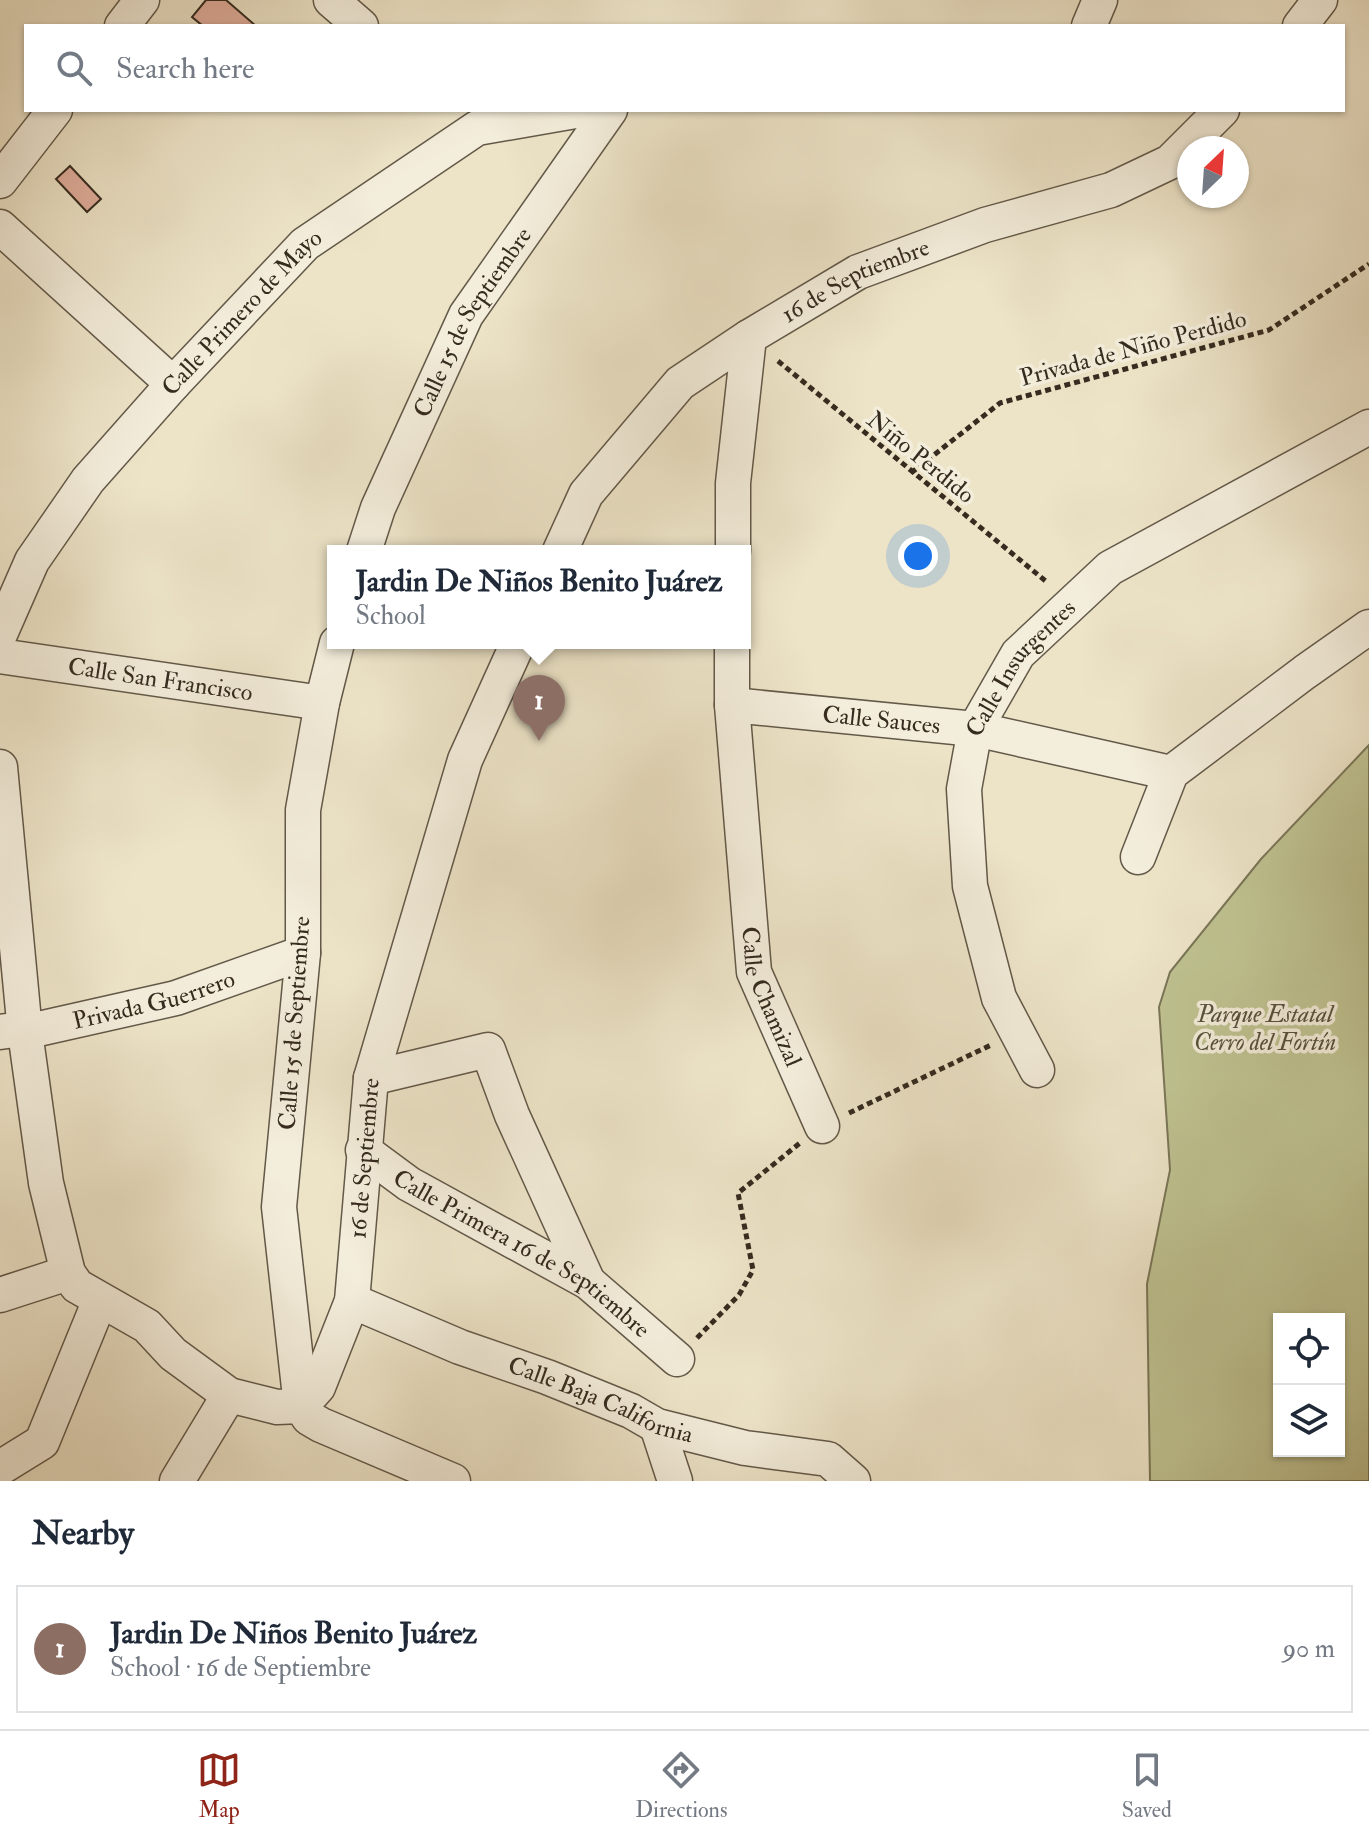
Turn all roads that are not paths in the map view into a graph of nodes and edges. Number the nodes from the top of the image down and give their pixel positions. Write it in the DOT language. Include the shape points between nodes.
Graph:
graph roads {
  1 [pos="142,0"];
  2 [pos="331,0"];
  3 [pos="1100,0"];
  4 [pos="1320,0"];
  5 [pos="124,24"];
  6 [pos="359,24"];
  7 [pos="1090,24"];
  8 [pos="1302,24"];
  9 [pos="53,112"];
  10 [pos="555,112"];
  11 [pos="609,112"];
  12 [pos="1220,112"];
  13 [pos="466,119"];
  14 [pos="0,181"];
  15 [pos="0,227"];
  16 [pos="749,337"];
  17 [pos="173,384"];
  18 [pos="1369,427"];
  19 [pos="366,545"];
  20 [pos="563,545"];
  21 [pos="733,545"];
  22 [pos="1369,627"];
  23 [pos="0,634"];
  24 [pos="336,649"];
  25 [pos="515,649"];
  26 [pos="732,649"];
  27 [pos="0,656"];
  28 [pos="322,703"];
  29 [pos="732,705"];
  30 [pos="975,729"];
  31 [pos="0,767"];
  32 [pos="1171,773"];
  33 [pos="1138,857"];
  34 [pos="303,953"];
  35 [pos="12,1032"];
  36 [pos="1037,1070"];
  37 [pos="371,1078"];
  38 [pos="822,1126"];
  39 [pos="363,1150"];
  40 [pos="68,1273"];
  41 [pos="588,1282"];
  42 [pos="0,1295"];
  43 [pos="100,1300"];
  44 [pos="352,1301"];
  45 [pos="677,1359"];
  46 [pos="229,1395"];
  47 [pos="301,1406"];
  48 [pos="657,1426"];
  49 [pos="0,1468"];
  50 [pos="177,1481"];
  51 [pos="453,1481"];
  52 [pos="675,1481"];
  53 [pos="853,1481"];
  1 -- 5 [label="street"];
  2 -- 6 [label="street"];
  3 -- 7 [label="street"];
  4 -- 8 [label="street"];
  9 -- 14 [label="street"];
  10 -- 13 [label="street, Calle Primero de Mayo"];
  11 -- 19 [label="street, Calle 15 de Septiembre" via="466,315"];
  12 -- 16 [label="street, 16 de Septiembre" via="1170,162 1111,190 985,225 858,272"];
  13 -- 17 [label="street, Calle Primero de Mayo" via="305,244"];
  15 -- 17 [label="street"];
  16 -- 20 [label="street, 16 de Septiembre" via="680,383 586,494"];
  16 -- 21 [label="street" via="733,483"];
  17 -- 23 [label="street, Calle Primero de Mayo" via="88,480 32,561"];
  18 -- 30 [label="street, Calle Insurgentes" via="1110,568 1018,654"];
  22 -- 32 [label="street"];
  24 -- 28 [label="street, Calle 15 de Septiembre"];
  25 -- 37 [label="street, 16 de Septiembre" via="465,760"];
  26 -- 29 [label="street, Calle Chamizal"];
  27 -- 28 [label="street, Calle San Francisco"];
  28 -- 34 [label="street, Calle 15 de Septiembre" via="303,810"];
  29 -- 30 [label="street, Calle Sauces"];
  29 -- 38 [label="street, Calle Chamizal" via="754,972"];
  30 -- 32 [label="street, Calle Sauces"];
  30 -- 36 [label="street, Calle Insurgentes" via="964,789 970,886 999,998"];
  31 -- 35 [label="street"];
  32 -- 33 [label="street"];
  34 -- 35 [label="street, Privada Guerrero" via="176,998"];
  34 -- 47 [label="street, Calle 15 de Septiembre" via="279,1207"];
  35 -- 40 [label="street"];
  37 -- 39 [label="street, 16 de Septiembre"];
  37 -- 41 [label="street" via="488,1050"];
  39 -- 41 [label="street, Calle Primera 16 de Septiembre" via="409,1184"];
  39 -- 44 [label="street, 16 de Septiembre"];
  40 -- 42 [label="street"];
  40 -- 43 [label="street" via="77,1286"];
  41 -- 45 [label="street, Calle Primera 16 de Septiembre"];
  43 -- 46 [label="street" via="147,1326 173,1354"];
  43 -- 49 [label="street" via="42,1442"];
  44 -- 47 [label="street, 16 de Septiembre" via="318,1387"];
  44 -- 48 [label="street, Calle Baja California" via="631,1411"];
  46 -- 47 [label="street" via="277,1407"];
  46 -- 50 [label="street"];
  47 -- 51 [label="street" via="321,1425"];
  48 -- 52 [label="street"];
  48 -- 53 [label="street, Calle Baja California" via="745,1448 828,1459"];
}
